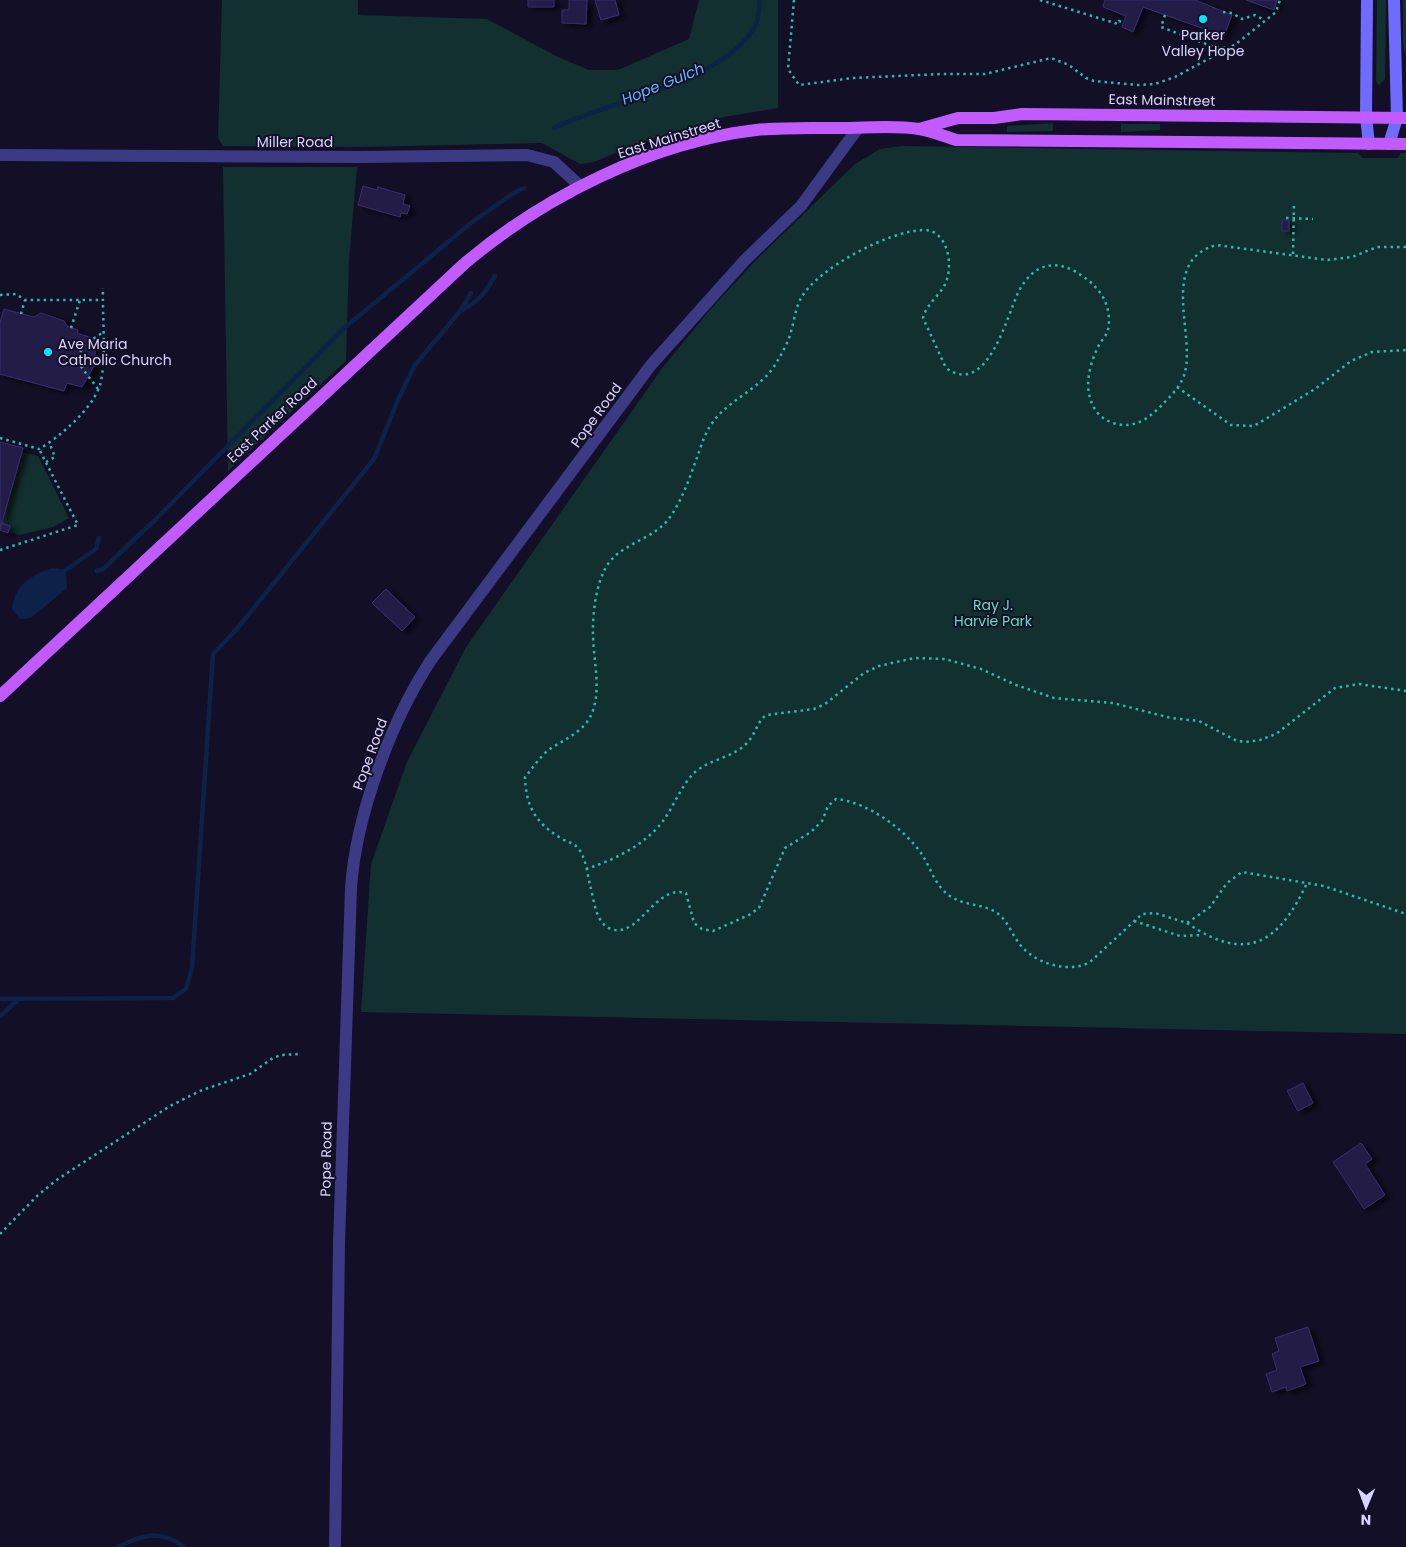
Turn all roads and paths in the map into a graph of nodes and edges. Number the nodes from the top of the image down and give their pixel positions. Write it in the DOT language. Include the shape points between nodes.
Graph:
graph roads {
  1 [pos="794,0"];
  2 [pos="1040,0"];
  3 [pos="1280,0"];
  4 [pos="1367,0"];
  5 [pos="1394,0"];
  6 [pos="1223,12"];
  7 [pos="1165,15"];
  8 [pos="1264,20"];
  9 [pos="1124,23"];
  10 [pos="1230,48"];
  11 [pos="1366,117"];
  12 [pos="1401,118"];
  13 [pos="858,128"];
  14 [pos="919,129"];
  15 [pos="1369,144"];
  16 [pos="1389,144"];
  17 [pos="1406,144"];
  18 [pos="0,155"];
  19 [pos="580,186"];
  20 [pos="1294,204"];
  21 [pos="1286,218"];
  22 [pos="1293,219"];
  23 [pos="1313,219"];
  24 [pos="1406,247"];
  25 [pos="1293,254"];
  26 [pos="103,288"];
  27 [pos="0,295"];
  28 [pos="25,300"];
  29 [pos="80,300"];
  30 [pos="102,300"];
  31 [pos="21,314"];
  32 [pos="72,328"];
  33 [pos="102,333"];
  34 [pos="1406,350"];
  35 [pos="1177,387"];
  36 [pos="98,389"];
  37 [pos="0,438"];
  38 [pos="50,442"];
  39 [pos="39,449"];
  40 [pos="46,462"];
  41 [pos="0,550"];
  42 [pos="1406,691"];
  43 [pos="0,696"];
  44 [pos="586,868"];
  45 [pos="1307,882"];
  46 [pos="1406,914"];
  47 [pos="1133,921"];
  48 [pos="1187,923"];
  49 [pos="1204,935"];
  50 [pos="299,1054"];
  51 [pos="0,1234"];
  52 [pos="335,1547"];
  1 -- 10 [label="path" via="788,69 799,85 853,78 985,74 1051,58 1094,81 1143,85 1171,78"];
  2 -- 9 [label="path" via="1118,24 1119,21"];
  3 -- 8 [label="path" via="1276,12"];
  4 -- 11 [label="street"];
  5 -- 12 [label="street"];
  6 -- 8 [label="path" via="1242,19 1255,15"];
  7 -- 10 [label="path" via="1161,27 1214,47"];
  8 -- 10 [label="path"];
  11 -- 12 [label="main road, East Mainstreet"];
  11 -- 14 [label="main road, East Mainstreet" via="1022,114 958,118"];
  11 -- 15 [label="street"];
  12 -- 16 [label="street"];
  13 -- 14 [label="main road, East Mainstreet"];
  13 -- 19 [label="main road, East Mainstreet" via="780,128 722,136 653,155"];
  13 -- 52 [label="street, Pope Road" via="801,206 738,267 651,365 431,660 410,692 386,750 356,842 351,888 339,1242"];
  14 -- 15 [label="main road, East Mainstreet" via="956,140"];
  15 -- 16 [label="main road, East Mainstreet"];
  16 -- 17 [label="main road, East Mainstreet"];
  18 -- 19 [label="street, Miller Road" via="527,155 554,162"];
  19 -- 43 [label="main road, East Parker Road" via="494,240 452,274"];
  20 -- 22 [label="path"];
  21 -- 22 [label="path"];
  22 -- 23 [label="path"];
  22 -- 25 [label="path"];
  24 -- 25 [label="path" via="1377,247 1341,260"];
  25 -- 35 [label="path" via="1217,245 1198,255 1189,266 1184,281 1187,362"];
  26 -- 30 [label="path"];
  27 -- 28 [label="path" via="16,294"];
  28 -- 29 [label="path"];
  28 -- 31 [label="path"];
  29 -- 30 [label="path"];
  29 -- 32 [label="path"];
  30 -- 33 [label="path"];
  33 -- 36 [label="path" via="102,376"];
  33 -- 36 [label="path" via="84,345 76,360"];
  34 -- 35 [label="path" via="1372,352 1351,361 1315,389 1254,426 1231,426"];
  35 -- 44 [label="path" via="1145,420 1134,424 1110,422 1100,417 1089,395 1087,381 1094,356 1108,331 1108,310 1106,301 1092,283 1069,268 1041,267 1026,278 995,347 982,365 964,375 946,368 923,318 928,305 947,280 949,265 940,236 928,230 913,230 874,244 848,257 808,287 774,367 721,410 708,429 669,519 621,552 605,568 594,603 596,683 588,720 550,750 525,778 525,796 533,813 545,828 576,846"];
  36 -- 38 [label="path" via="73,422"];
  37 -- 39 [label="path"];
  38 -- 39 [label="path"];
  38 -- 40 [label="path" via="55,457"];
  39 -- 40 [label="path"];
  40 -- 41 [label="path" via="78,526"];
  42 -- 44 [label="path" via="1359,684 1335,688 1276,734 1246,742 1237,741 1199,721 1171,718 1113,703 1054,698 981,669 945,659 914,658 895,662 864,673 814,709 766,715 746,744 693,774 662,822 643,840 606,862"];
  44 -- 47 [label="path" via="597,913 611,929 620,930 632,925 668,893 679,891 686,893 694,923 713,931 759,908 785,848 811,832 836,799 847,800 876,812 897,829 921,854 942,889 961,902 996,912 1024,949 1049,963 1061,967 1082,966 1090,962"];
  45 -- 46 [label="path"];
  45 -- 48 [label="path" via="1242,872 1227,883 1210,907"];
  45 -- 49 [label="path" via="1288,918 1264,940 1235,944"];
  47 -- 48 [label="path" via="1142,914 1155,913"];
  47 -- 49 [label="path" via="1180,936"];
  48 -- 49 [label="path"];
  50 -- 51 [label="path" via="273,1058 250,1074 202,1090 170,1106 54,1182"];
}
